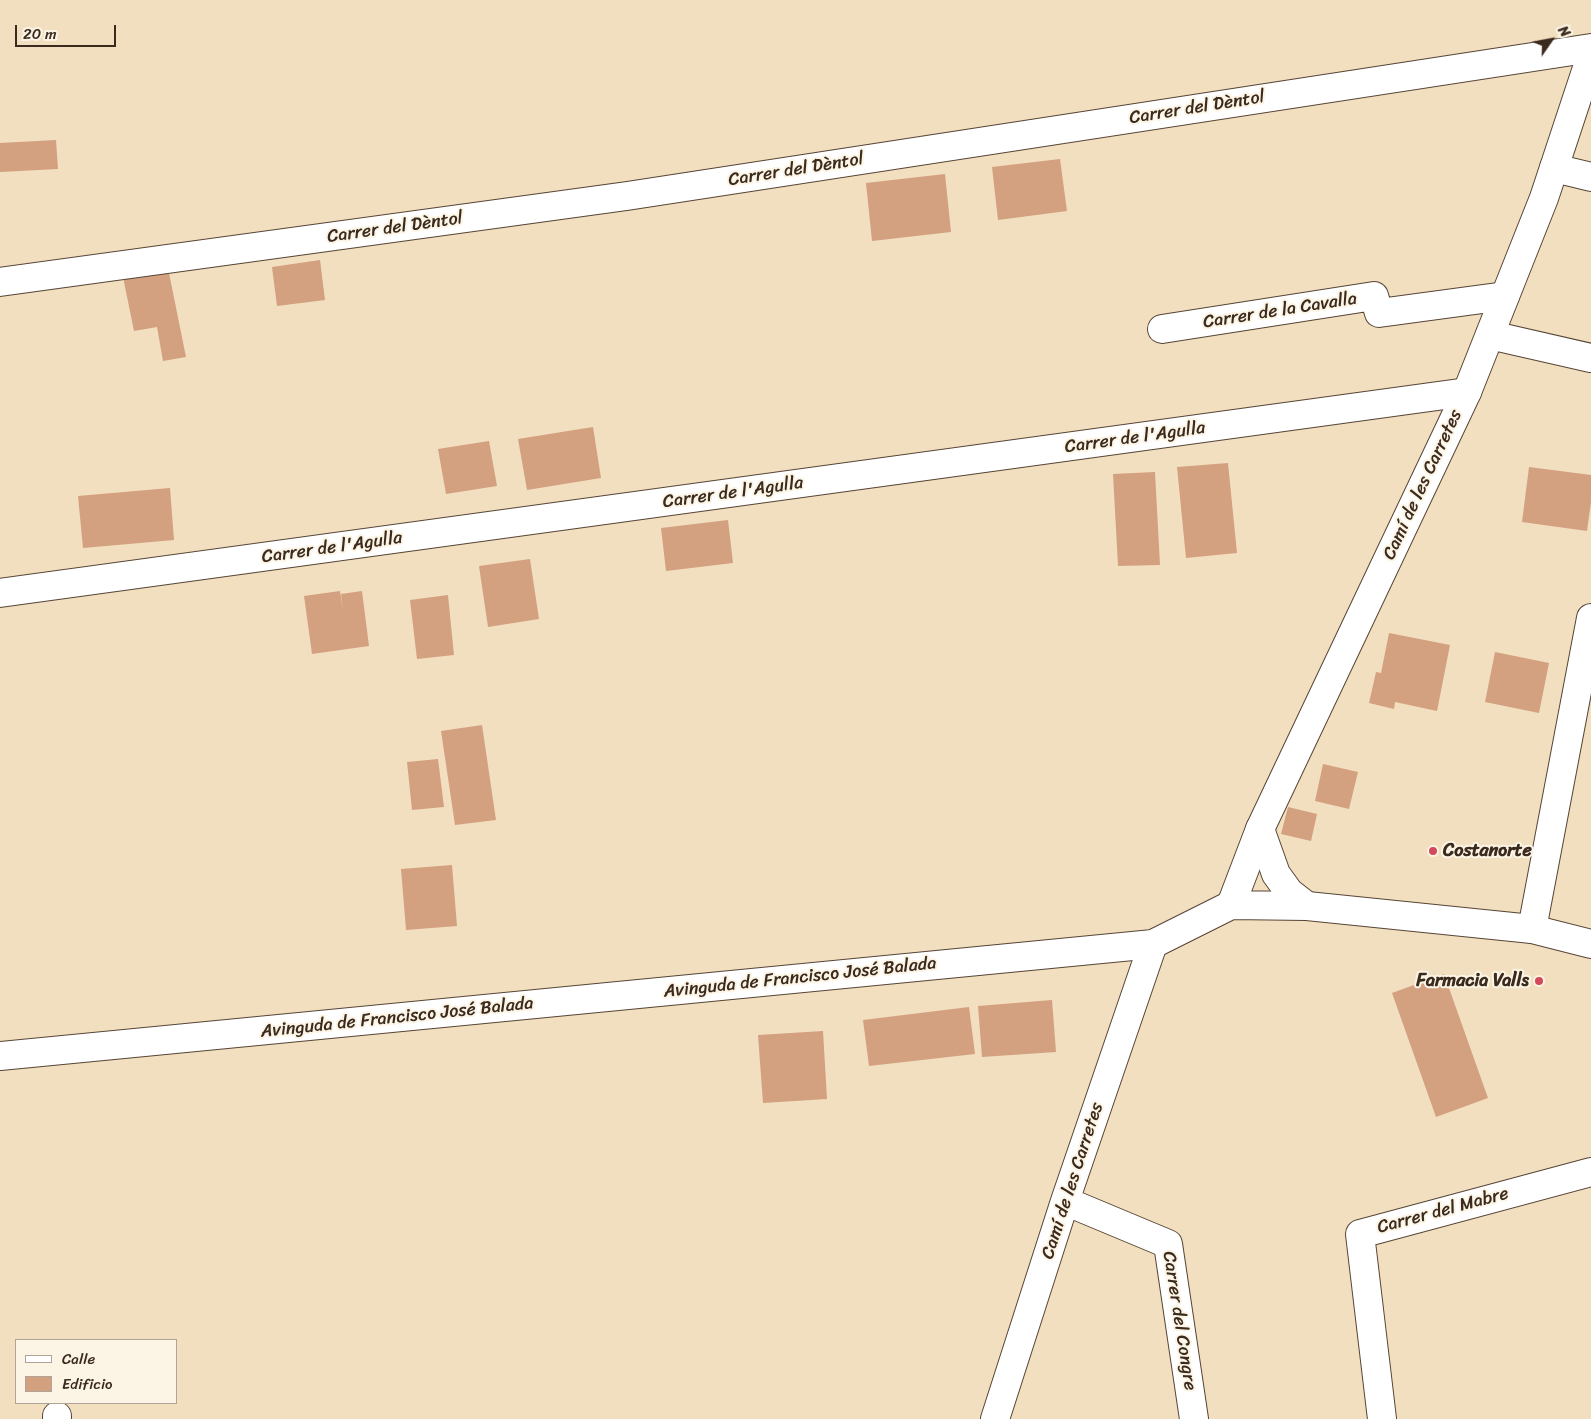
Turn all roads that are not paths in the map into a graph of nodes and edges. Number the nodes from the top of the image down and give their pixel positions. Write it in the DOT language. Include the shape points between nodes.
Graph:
graph roads {
  1 [pos="1591,48"];
  2 [pos="1591,56"];
  3 [pos="1554,168"];
  4 [pos="1591,177"];
  5 [pos="0,282"];
  6 [pos="1505,296"];
  7 [pos="1162,329"];
  8 [pos="1490,335"];
  9 [pos="1591,358"];
  10 [pos="1467,392"];
  11 [pos="0,594"];
  12 [pos="1591,618"];
  13 [pos="1260,829"];
  14 [pos="1231,905"];
  15 [pos="1307,906"];
  16 [pos="1532,929"];
  17 [pos="1153,944"];
  18 [pos="1591,944"];
  19 [pos="0,1056"];
  20 [pos="1591,1172"];
  21 [pos="1065,1201"];
  22 [pos="995,1419"];
  23 [pos="1194,1419"];
  24 [pos="1382,1419"];
  1 -- 5 [label="street, Carrer del Dèntol" via="627,196"];
  2 -- 3 [label="street, Camí de les Carretes"];
  3 -- 4 [label="street"];
  3 -- 6 [label="street, Camí de les Carretes"];
  6 -- 7 [label="street, Carrer de la Cavalla" via="1380,313 1374,296"];
  6 -- 8 [label="street, Camí de les Carretes"];
  8 -- 9 [label="street"];
  8 -- 10 [label="street, Camí de les Carretes"];
  10 -- 11 [label="street, Carrer de l'Agulla"];
  10 -- 13 [label="street, Camí de les Carretes"];
  12 -- 16 [label="street"];
  13 -- 14 [label="street, Camí de les Carretes"];
  13 -- 15 [label="street" via="1276,874 1289,892"];
  14 -- 15 [label="street, Avinguda de Francisco José Balada"];
  14 -- 17 [label="street, Avinguda de Francisco José Balada"];
  15 -- 16 [label="street, Avinguda de Francisco José Balada"];
  16 -- 18 [label="street, Avinguda de Francisco José Balada"];
  17 -- 19 [label="street, Avinguda de Francisco José Balada"];
  17 -- 21 [label="street, Camí de les Carretes"];
  20 -- 24 [label="street, Carrer del Mabre" via="1360,1234"];
  21 -- 22 [label="street, Camí de les Carretes"];
  21 -- 23 [label="street, Carrer del Congre" via="1168,1244"];
}
